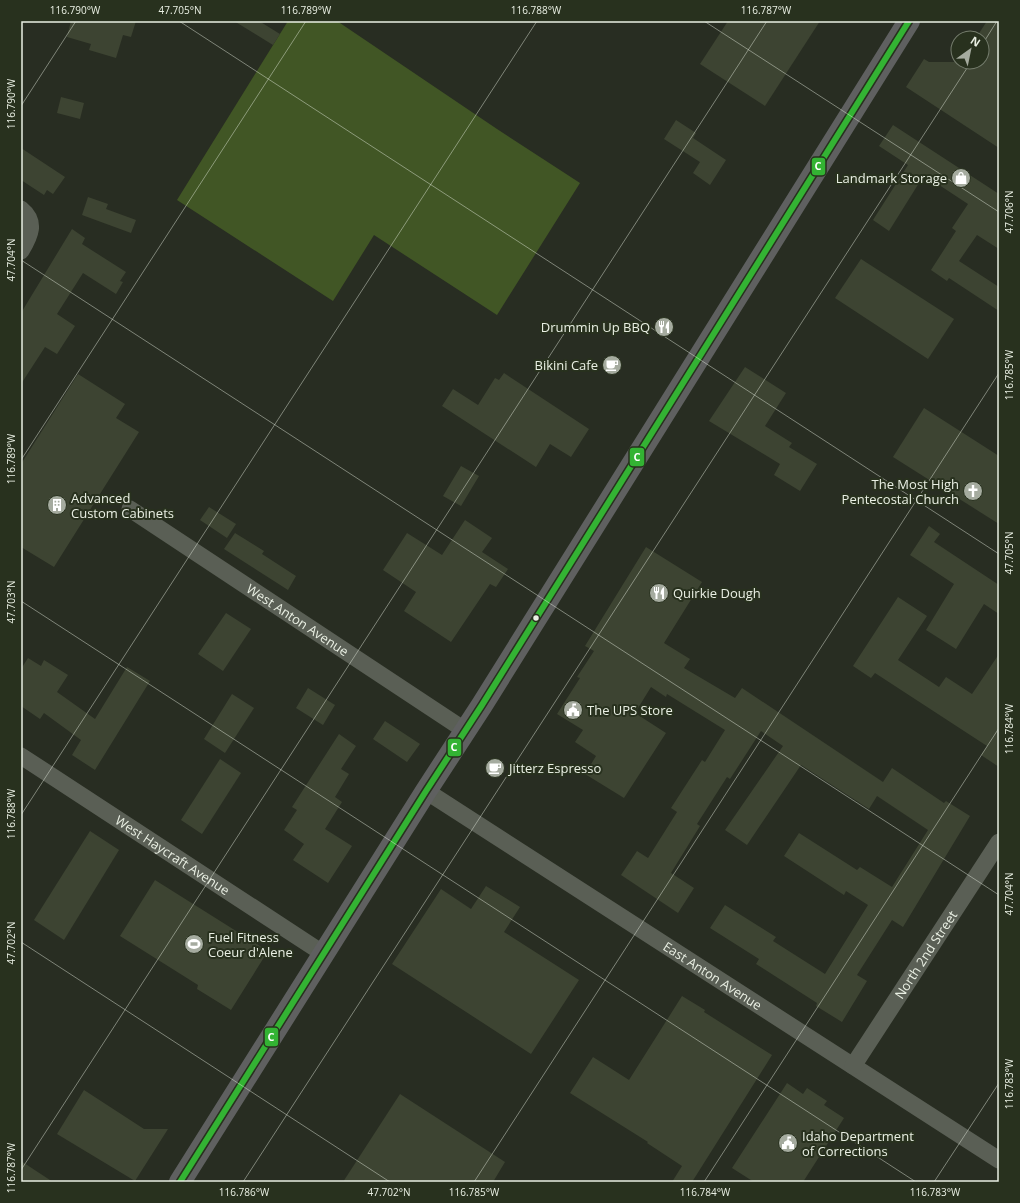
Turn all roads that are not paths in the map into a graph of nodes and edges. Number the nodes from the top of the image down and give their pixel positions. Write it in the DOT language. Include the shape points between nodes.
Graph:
graph roads {
  1 [pos="909,21"];
  2 [pos="21,208"];
  3 [pos="21,252"];
  4 [pos="130,509"];
  5 [pos="466,731"];
  6 [pos="21,756"];
  7 [pos="426,791"];
  8 [pos="999,842"];
  9 [pos="324,954"];
  10 [pos="853,1066"];
  11 [pos="999,1160"];
  12 [pos="180,1182"];
  1 -- 5 [label="main road"];
  2 -- 3 [label="street" via="32,228"];
  4 -- 5 [label="street, West Anton Avenue"];
  5 -- 7 [label="main road"];
  6 -- 9 [label="street, West Haycraft Avenue"];
  7 -- 9 [label="main road"];
  7 -- 10 [label="street, East Anton Avenue"];
  8 -- 10 [label="street, North 2nd Street"];
  9 -- 12 [label="main road"];
  10 -- 11 [label="street, East Anton Avenue"];
}
